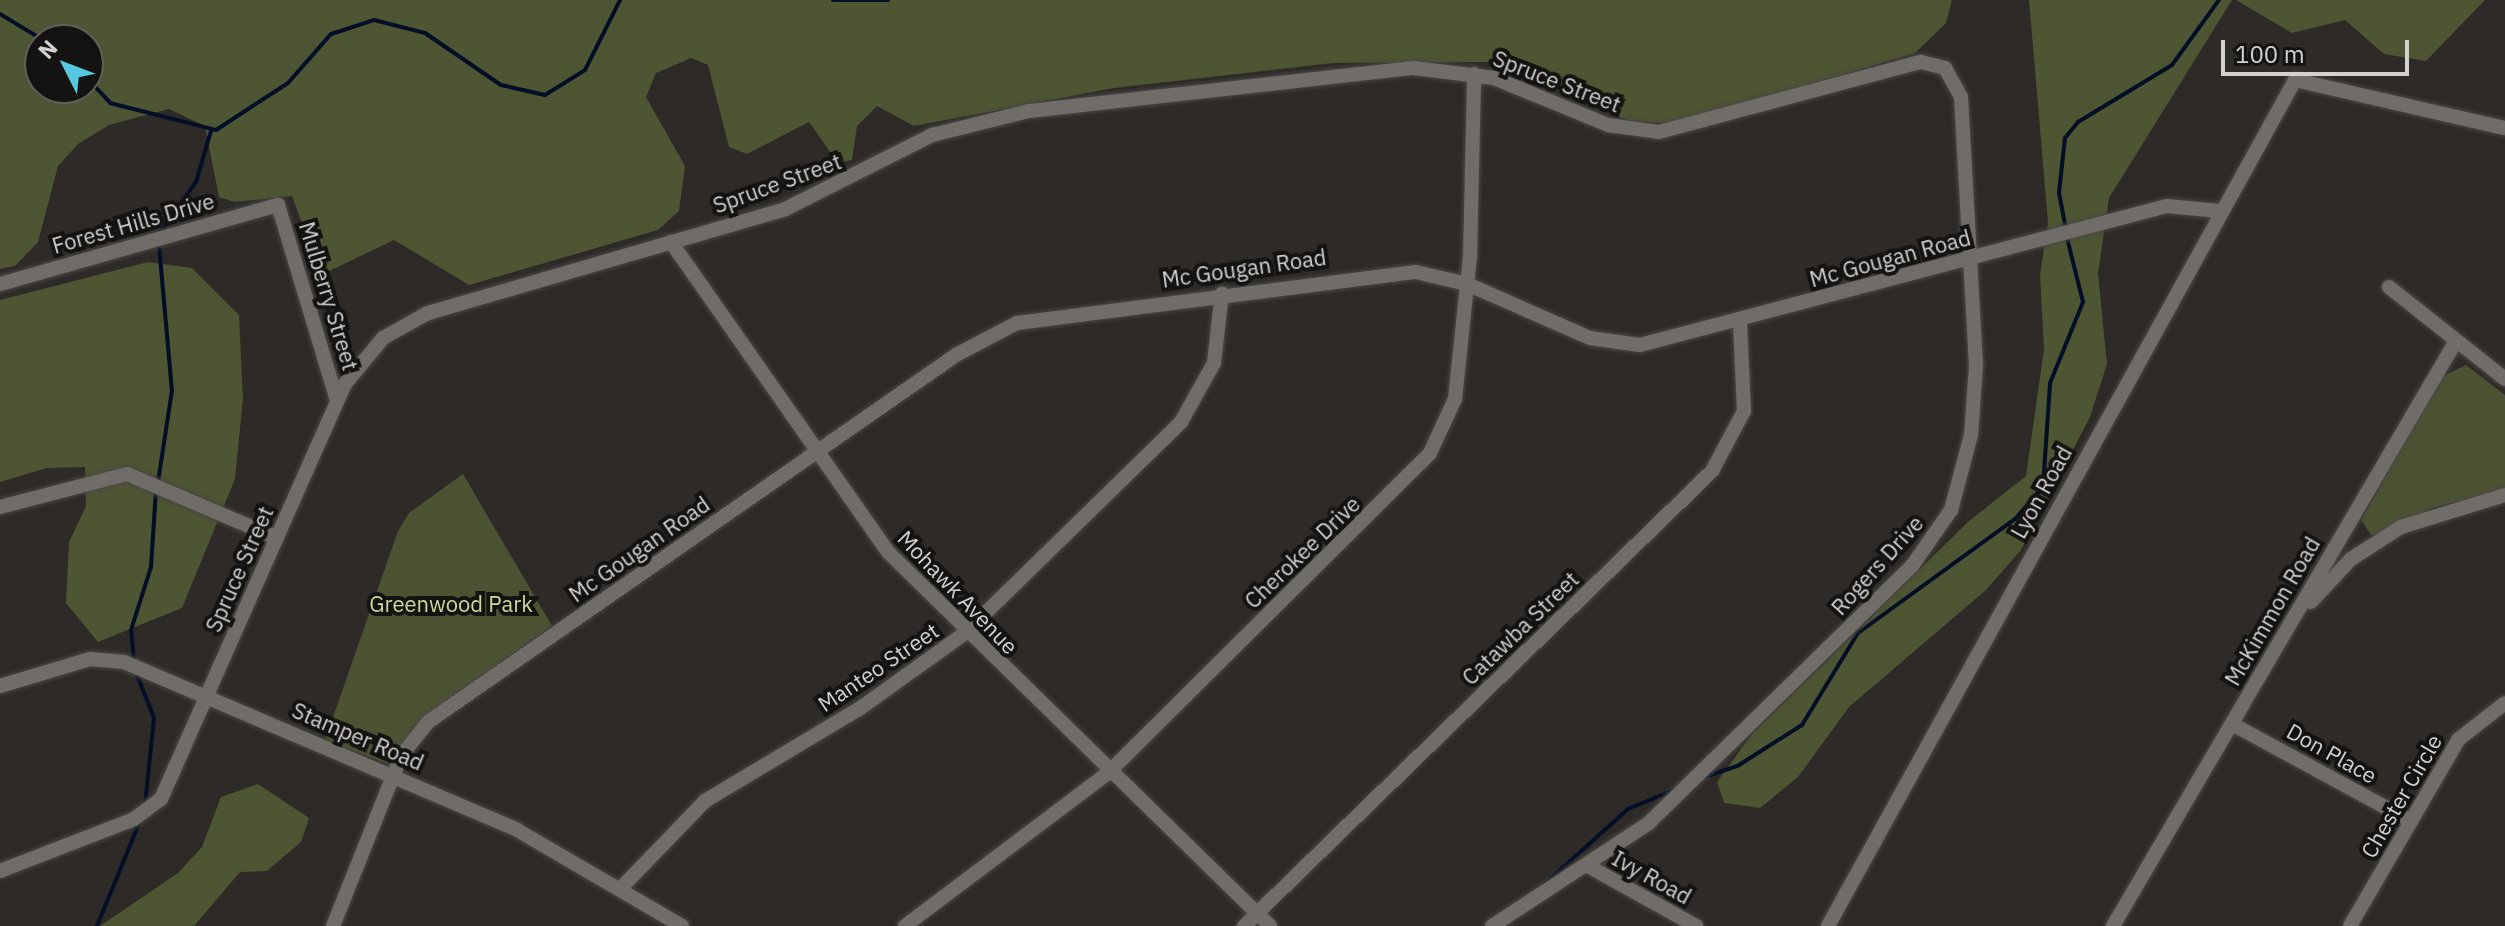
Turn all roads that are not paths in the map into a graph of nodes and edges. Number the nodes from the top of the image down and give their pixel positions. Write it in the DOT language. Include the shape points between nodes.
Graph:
graph roads {
  1 [pos="1474,74"];
  2 [pos="1952,74"];
  3 [pos="2505,128"];
  4 [pos="278,205"];
  5 [pos="2219,211"];
  6 [pos="671,242"];
  7 [pos="1970,259"];
  8 [pos="0,284"];
  9 [pos="1467,284"];
  10 [pos="2389,287"];
  11 [pos="1222,293"];
  12 [pos="1740,322"];
  13 [pos="2456,341"];
  14 [pos="2505,379"];
  15 [pos="337,400"];
  16 [pos="816,453"];
  17 [pos="2505,495"];
  18 [pos="0,507"];
  19 [pos="277,538"];
  20 [pos="2293,622"];
  21 [pos="965,633"];
  22 [pos="0,686"];
  23 [pos="207,697"];
  24 [pos="2505,703"];
  25 [pos="2232,724"];
  26 [pos="1109,772"];
  27 [pos="394,774"];
  28 [pos="2411,821"];
  29 [pos="1588,866"];
  30 [pos="0,871"];
  31 [pos="622,887"];
  32 [pos="2127,904"];
  33 [pos="1259,915"];
  34 [pos="333,926"];
  35 [pos="682,926"];
  36 [pos="905,926"];
  37 [pos="1244,926"];
  38 [pos="1270,926"];
  39 [pos="1492,926"];
  40 [pos="1696,926"];
  41 [pos="1828,926"];
  42 [pos="2113,926"];
  43 [pos="2122,926"];
  44 [pos="2350,926"];
  1 -- 2 [label="street, Spruce Street" via="1608,125 1651,132 1921,62"];
  1 -- 6 [label="street, Spruce Street" via="1380,71 1029,111 932,135 818,197"];
  1 -- 9 [label="street, Cherokee Drive"];
  2 -- 7 [label="street, Rogers Drive" via="1961,97"];
  3 -- 5 [label="street, Lyon Road" via="2295,80"];
  4 -- 8 [label="street, Forest Hills Drive"];
  4 -- 15 [label="street, Mulberry Street"];
  5 -- 7 [label="street, Mc Gougan Road" via="2167,206"];
  5 -- 41 [label="street, Lyon Road"];
  6 -- 15 [label="street, Spruce Street" via="412,320 365,356"];
  6 -- 16 [label="street, Mohawk Avenue"];
  7 -- 12 [label="street, Mc Gougan Road"];
  7 -- 29 [label="street, Rogers Drive" via="1971,435 1939,532 1649,823"];
  9 -- 11 [label="street, Mc Gougan Road" via="1391,271"];
  9 -- 12 [label="street, Mc Gougan Road" via="1590,338 1623,345"];
  9 -- 26 [label="street, Cherokee Drive" via="1455,399 1430,453"];
  10 -- 13 [label="street"];
  11 -- 16 [label="street, Mc Gougan Road" via="1017,323 977,340"];
  11 -- 21 [label="street, Manteo Street" via="1214,363 1192,409"];
  12 -- 33 [label="street, Catawba Street" via="1744,411 1718,465"];
  13 -- 14 [label="street"];
  13 -- 20 [label="street, McKimmon Road"];
  15 -- 19 [label="street, Spruce Street"];
  16 -- 21 [label="street, Mohawk Avenue" via="888,552"];
  16 -- 27 [label="street, Mc Gougan Road" via="428,722"];
  17 -- 20 [label="street" via="2441,510 2386,535 2339,570"];
  18 -- 19 [label="street" via="127,474"];
  19 -- 23 [label="street, Spruce Street"];
  20 -- 25 [label="street, McKimmon Road"];
  21 -- 26 [label="street, Mohawk Avenue"];
  21 -- 31 [label="street, Manteo Street" via="859,709 705,801"];
  22 -- 23 [label="street, Stamper Road" via="108,658"];
  23 -- 27 [label="street, Stamper Road"];
  23 -- 30 [label="street, Spruce Street" via="167,790 149,810"];
  24 -- 28 [label="street, Chester Circle" via="2459,739"];
  25 -- 28 [label="street, Don Place"];
  25 -- 32 [label="street, McKimmon Road"];
  26 -- 33 [label="street, Mohawk Avenue"];
  26 -- 36 [label="street, Cherokee Drive"];
  27 -- 31 [label="street, Stamper Road"];
  27 -- 34 [label="street, Mc Gougan Road"];
  28 -- 44 [label="street, Chester Circle"];
  29 -- 39 [label="street, Rogers Drive"];
  29 -- 40 [label="street, Ivy Road"];
  31 -- 35 [label="street, Stamper Road"];
  32 -- 42 [label="street, McKimmon Road"];
  32 -- 43 [label="street, McKimmon Road"];
  33 -- 37 [label="street, Catawba Street"];
  33 -- 38 [label="street, Mohawk Avenue"];
}
